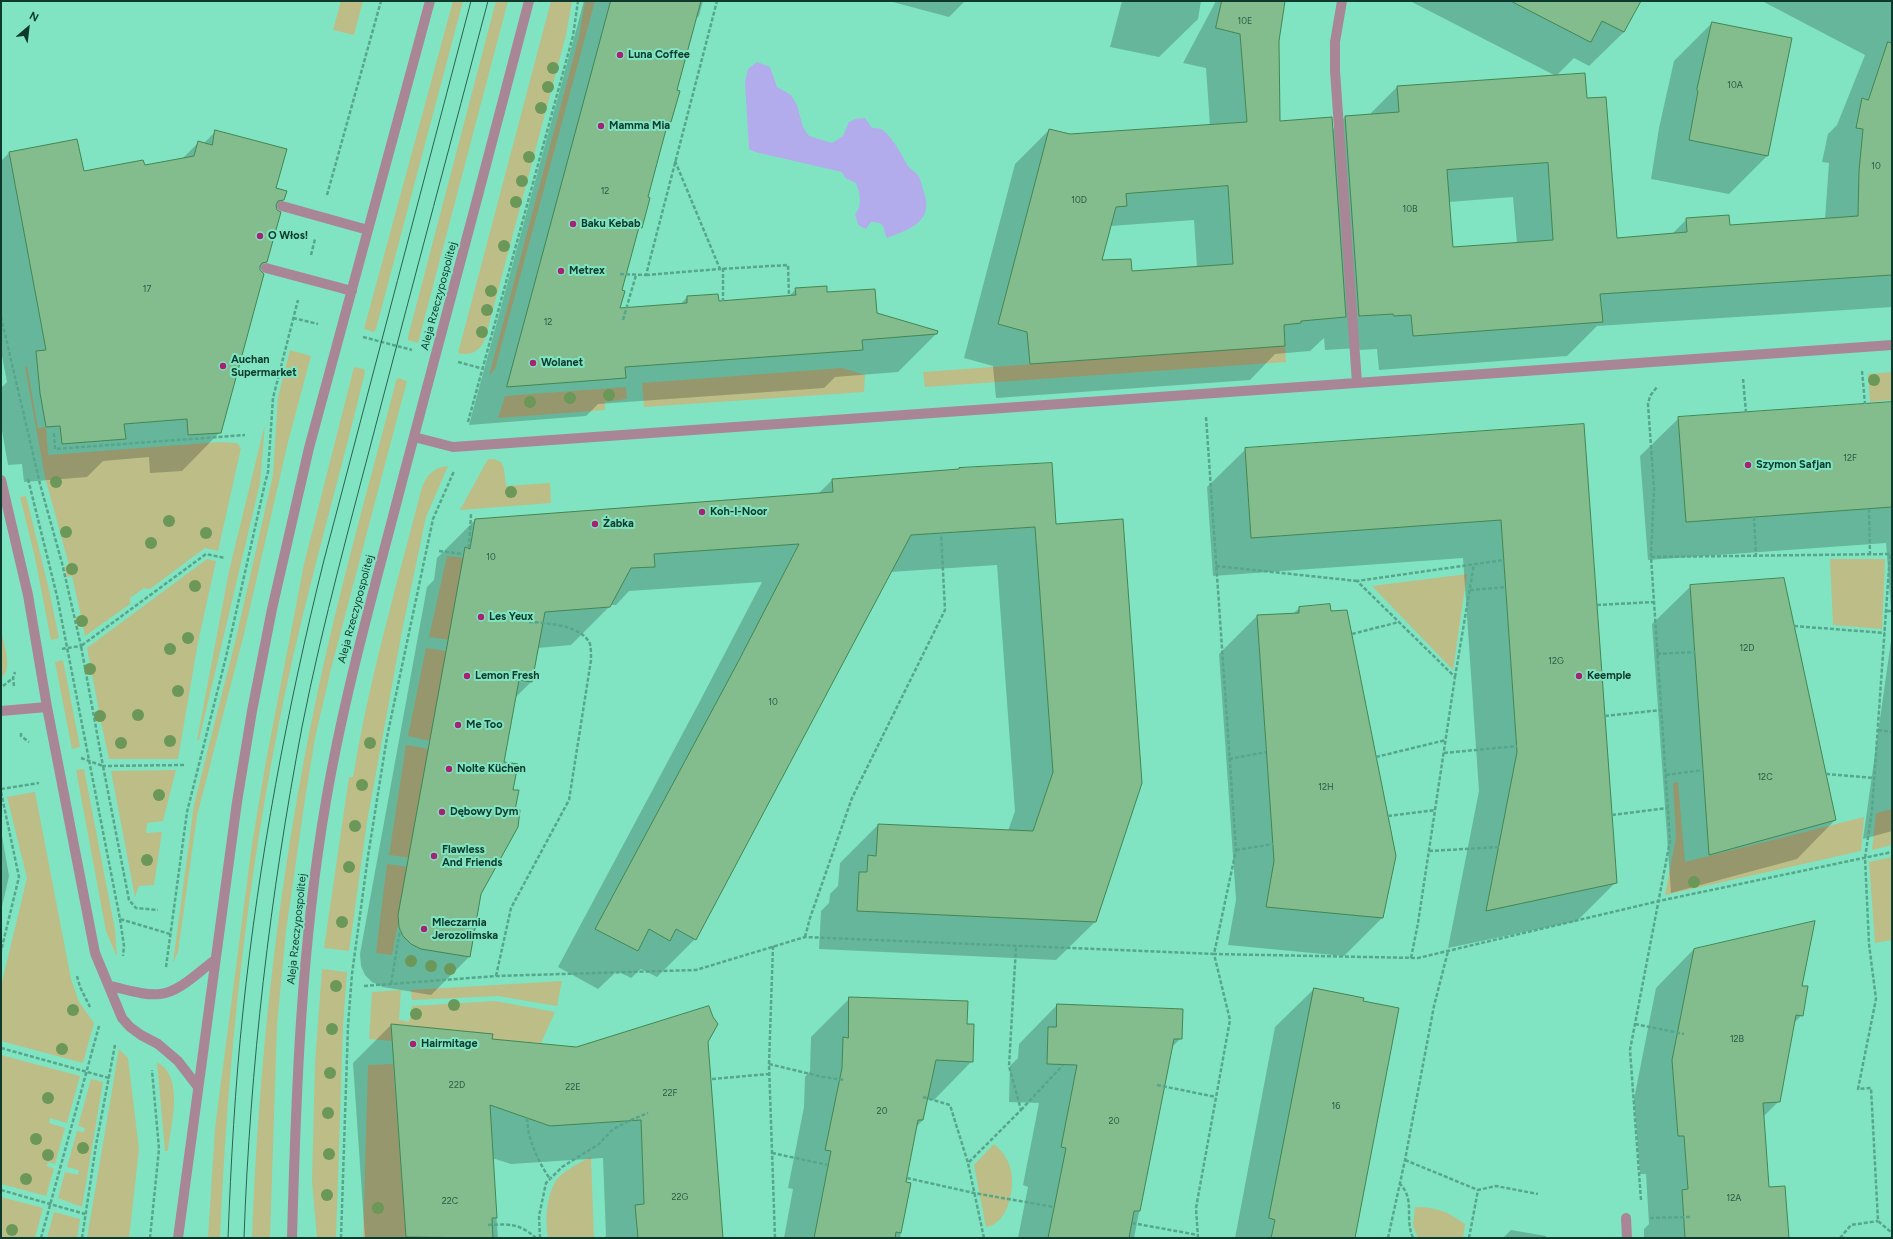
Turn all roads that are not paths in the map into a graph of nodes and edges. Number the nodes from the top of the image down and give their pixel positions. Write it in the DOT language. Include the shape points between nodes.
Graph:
graph roads {
  1 [pos="430,1"];
  2 [pos="529,1"];
  3 [pos="1342,1"];
  4 [pos="282,206"];
  5 [pos="368,230"];
  6 [pos="266,268"];
  7 [pos="352,291"];
  8 [pos="1892,345"];
  9 [pos="1357,383"];
  10 [pos="414,437"];
  11 [pos="2,485"];
  12 [pos="47,707"];
  13 [pos="1,711"];
  14 [pos="215,960"];
  15 [pos="110,986"];
  16 [pos="198,1087"];
  17 [pos="1626,1218"];
  18 [pos="178,1238"];
  19 [pos="292,1238"];
  20 [pos="1627,1238"];
  1 -- 5 [label="street"];
  2 -- 10 [label="street, Aleja Rzeczypospolitej"];
  3 -- 9 [label="street" via="1335,42 1335,71"];
  4 -- 5 [label="street"];
  5 -- 7 [label="street"];
  6 -- 7 [label="street"];
  7 -- 14 [label="street" via="292,518 272,609 237,802"];
  8 -- 9 [label="street"];
  9 -- 10 [label="street" via="453,447"];
  10 -- 19 [label="street, Aleja Rzeczypospolitej" via="348,690 325,805 313,884 301,1003"];
  11 -- 12 [label="street" via="28,595"];
  12 -- 13 [label="street"];
  12 -- 15 [label="street" via="92,940 99,965"];
  14 -- 15 [label="street" via="178,988 164,993 150,994"];
  14 -- 16 [label="street"];
  15 -- 16 [label="street" via="122,1018 130,1027 178,1061"];
  16 -- 18 [label="street"];
  17 -- 20 [label="street"];
}
